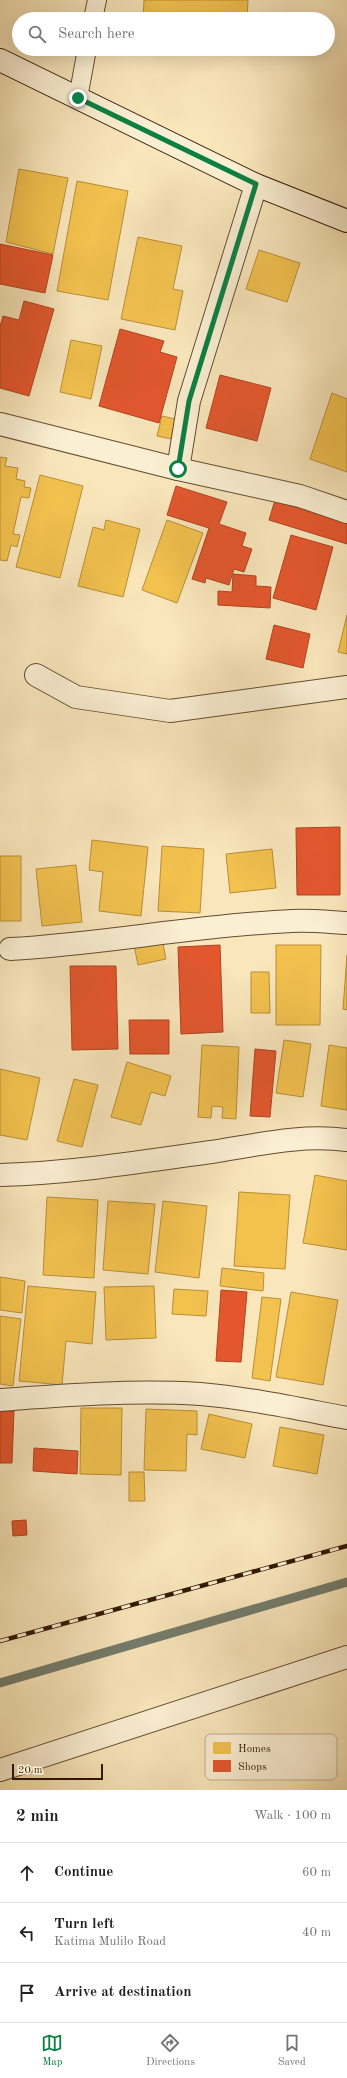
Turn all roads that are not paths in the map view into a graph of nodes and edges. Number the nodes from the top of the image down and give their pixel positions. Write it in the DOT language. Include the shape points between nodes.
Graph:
graph roads {
  1 [pos="97,0"];
  2 [pos="94,12"];
  3 [pos="87,56"];
  4 [pos="0,60"];
  5 [pos="78,98"];
  6 [pos="256,184"];
  7 [pos="347,221"];
  8 [pos="0,424"];
  9 [pos="178,469"];
  10 [pos="347,512"];
  11 [pos="36,675"];
  12 [pos="347,687"];
  13 [pos="347,922"];
  14 [pos="10,949"];
  15 [pos="347,1140"];
  16 [pos="0,1174"];
  17 [pos="0,1400"];
  18 [pos="347,1418"];
  19 [pos="347,1657"];
  20 [pos="0,1770"];
  1 -- 2 [label="lane"];
  3 -- 5 [label="lane"];
  4 -- 5 [label="street"];
  5 -- 6 [label="street"];
  6 -- 7 [label="street"];
  6 -- 9 [label="street" via="189,401"];
  8 -- 9 [label="street"];
  9 -- 10 [label="street" via="300,496"];
  11 -- 12 [label="street" via="76,697 170,711"];
  13 -- 14 [label="street" via="294,921 234,925 45,948"];
  15 -- 16 [label="street" via="291,1140 100,1168 48,1174"];
  17 -- 18 [label="street" via="76,1394 201,1394"];
  19 -- 20 [label="street"];
}
